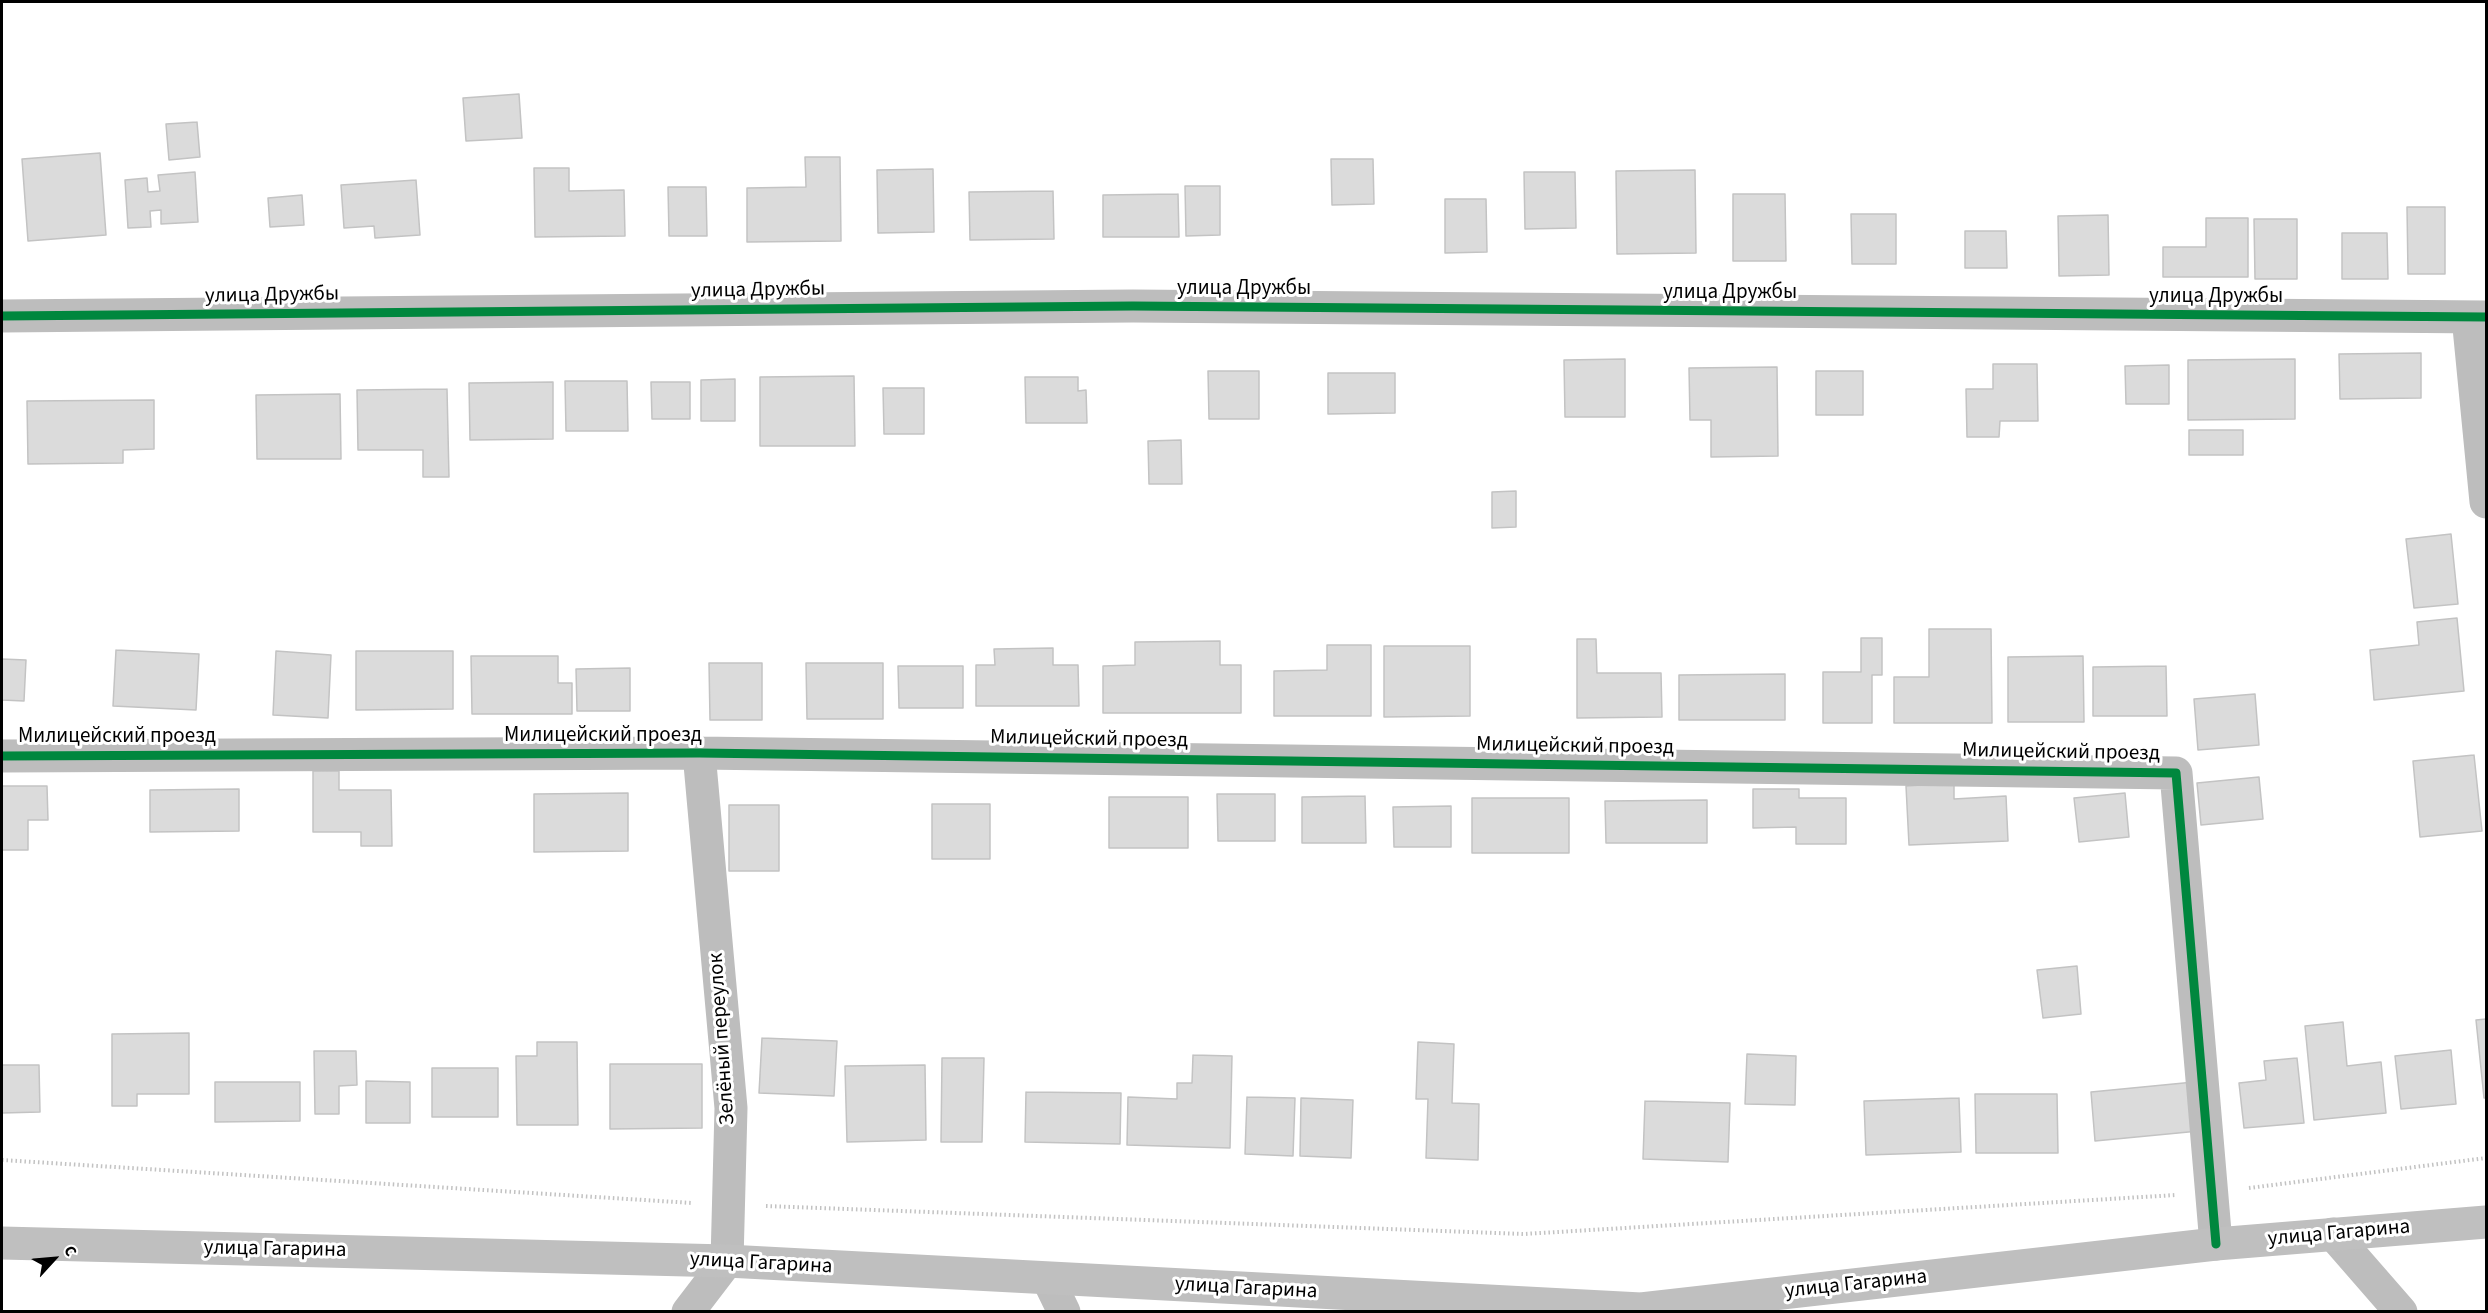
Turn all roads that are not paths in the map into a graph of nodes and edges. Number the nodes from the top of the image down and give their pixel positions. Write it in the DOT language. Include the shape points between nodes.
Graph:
graph roads {
  1 [pos="2,316"];
  2 [pos="2477,317"];
  3 [pos="2487,502"];
  4 [pos="699,753"];
  5 [pos="2,756"];
  6 [pos="2487,1222"];
  7 [pos="2333,1234"];
  8 [pos="2,1243"];
  9 [pos="2216,1244"];
  10 [pos="727,1261"];
  11 [pos="1048,1279"];
  12 [pos="688,1311"];
  13 [pos="1064,1311"];
  14 [pos="2400,1311"];
  1 -- 2 [label="street, улица Дружбы" via="1132,306"];
  2 -- 3 [label="street"];
  4 -- 5 [label="street, Милицейский проезд"];
  4 -- 9 [label="street, Милицейский проезд" via="2176,773"];
  4 -- 10 [label="street, Зелёный переулок" via="731,1108"];
  6 -- 7 [label="main road, улица Гагарина"];
  7 -- 9 [label="main road, улица Гагарина"];
  7 -- 14 [label="street"];
  8 -- 10 [label="main road, улица Гагарина"];
  9 -- 11 [label="main road, улица Гагарина" via="1641,1309"];
  10 -- 11 [label="main road, улица Гагарина"];
  10 -- 12 [label="street"];
  11 -- 13 [label="street"];
}
